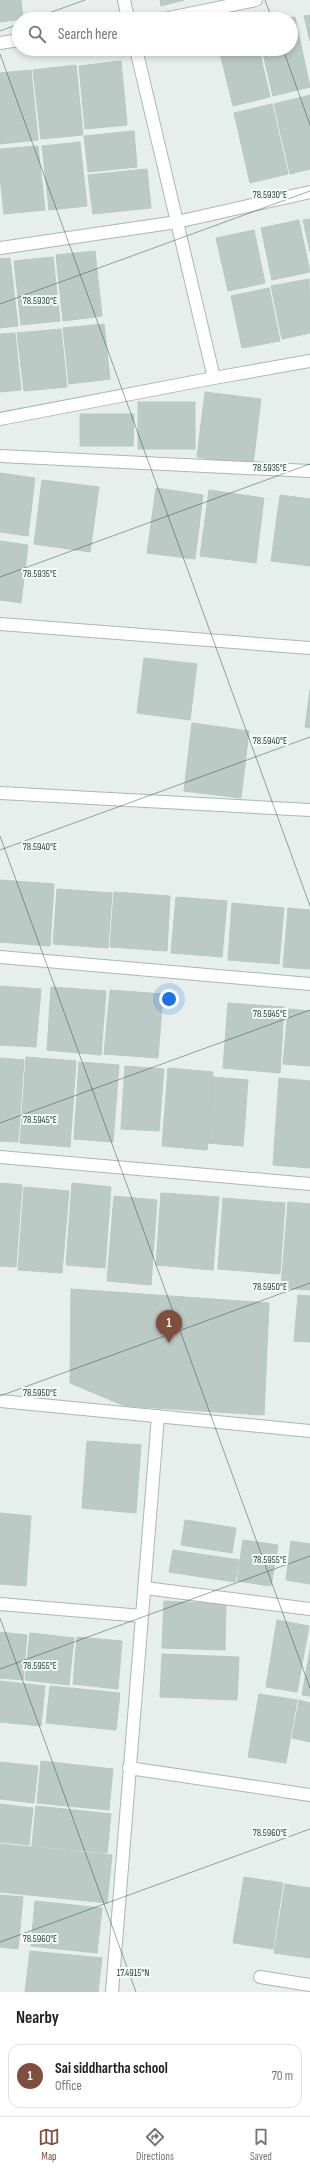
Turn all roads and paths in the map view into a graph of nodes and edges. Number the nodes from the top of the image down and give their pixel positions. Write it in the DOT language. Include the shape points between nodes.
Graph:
graph roads {
  1 [pos="124,0"];
  2 [pos="256,0"];
  3 [pos="127,12"];
  4 [pos="198,12"];
  5 [pos="12,41"];
  6 [pos="0,43"];
  7 [pos="138,56"];
  8 [pos="310,192"];
  9 [pos="177,222"];
  10 [pos="0,248"];
  11 [pos="310,361"];
  12 [pos="214,378"];
  13 [pos="0,419"];
  14 [pos="0,456"];
  15 [pos="310,471"];
  16 [pos="0,624"];
  17 [pos="310,648"];
  18 [pos="0,793"];
  19 [pos="310,810"];
  20 [pos="0,957"];
  21 [pos="310,984"];
  22 [pos="0,1157"];
  23 [pos="310,1184"];
  24 [pos="0,1401"];
  25 [pos="158,1416"];
  26 [pos="310,1431"];
  27 [pos="145,1588"];
  28 [pos="0,1604"];
  29 [pos="310,1608"];
  30 [pos="142,1616"];
  31 [pos="129,1768"];
  32 [pos="310,1795"];
  33 [pos="260,1976"];
  34 [pos="310,1985"];
  35 [pos="112,1992"];
  1 -- 3 [label="street"];
  2 -- 4 [label="street"];
  5 -- 6 [label="street"];
  7 -- 9 [label="street"];
  8 -- 9 [label="street"];
  9 -- 10 [label="street"];
  9 -- 12 [label="street"];
  11 -- 12 [label="street"];
  12 -- 13 [label="street"];
  14 -- 15 [label="street"];
  16 -- 17 [label="street"];
  18 -- 19 [label="street"];
  20 -- 21 [label="street"];
  22 -- 23 [label="street"];
  24 -- 25 [label="street"];
  25 -- 26 [label="street"];
  25 -- 27 [label="street"];
  27 -- 29 [label="street"];
  27 -- 30 [label="street"];
  28 -- 30 [label="street"];
  30 -- 31 [label="street"];
  31 -- 32 [label="street"];
  31 -- 35 [label="street"];
  33 -- 34 [label="street"];
}
